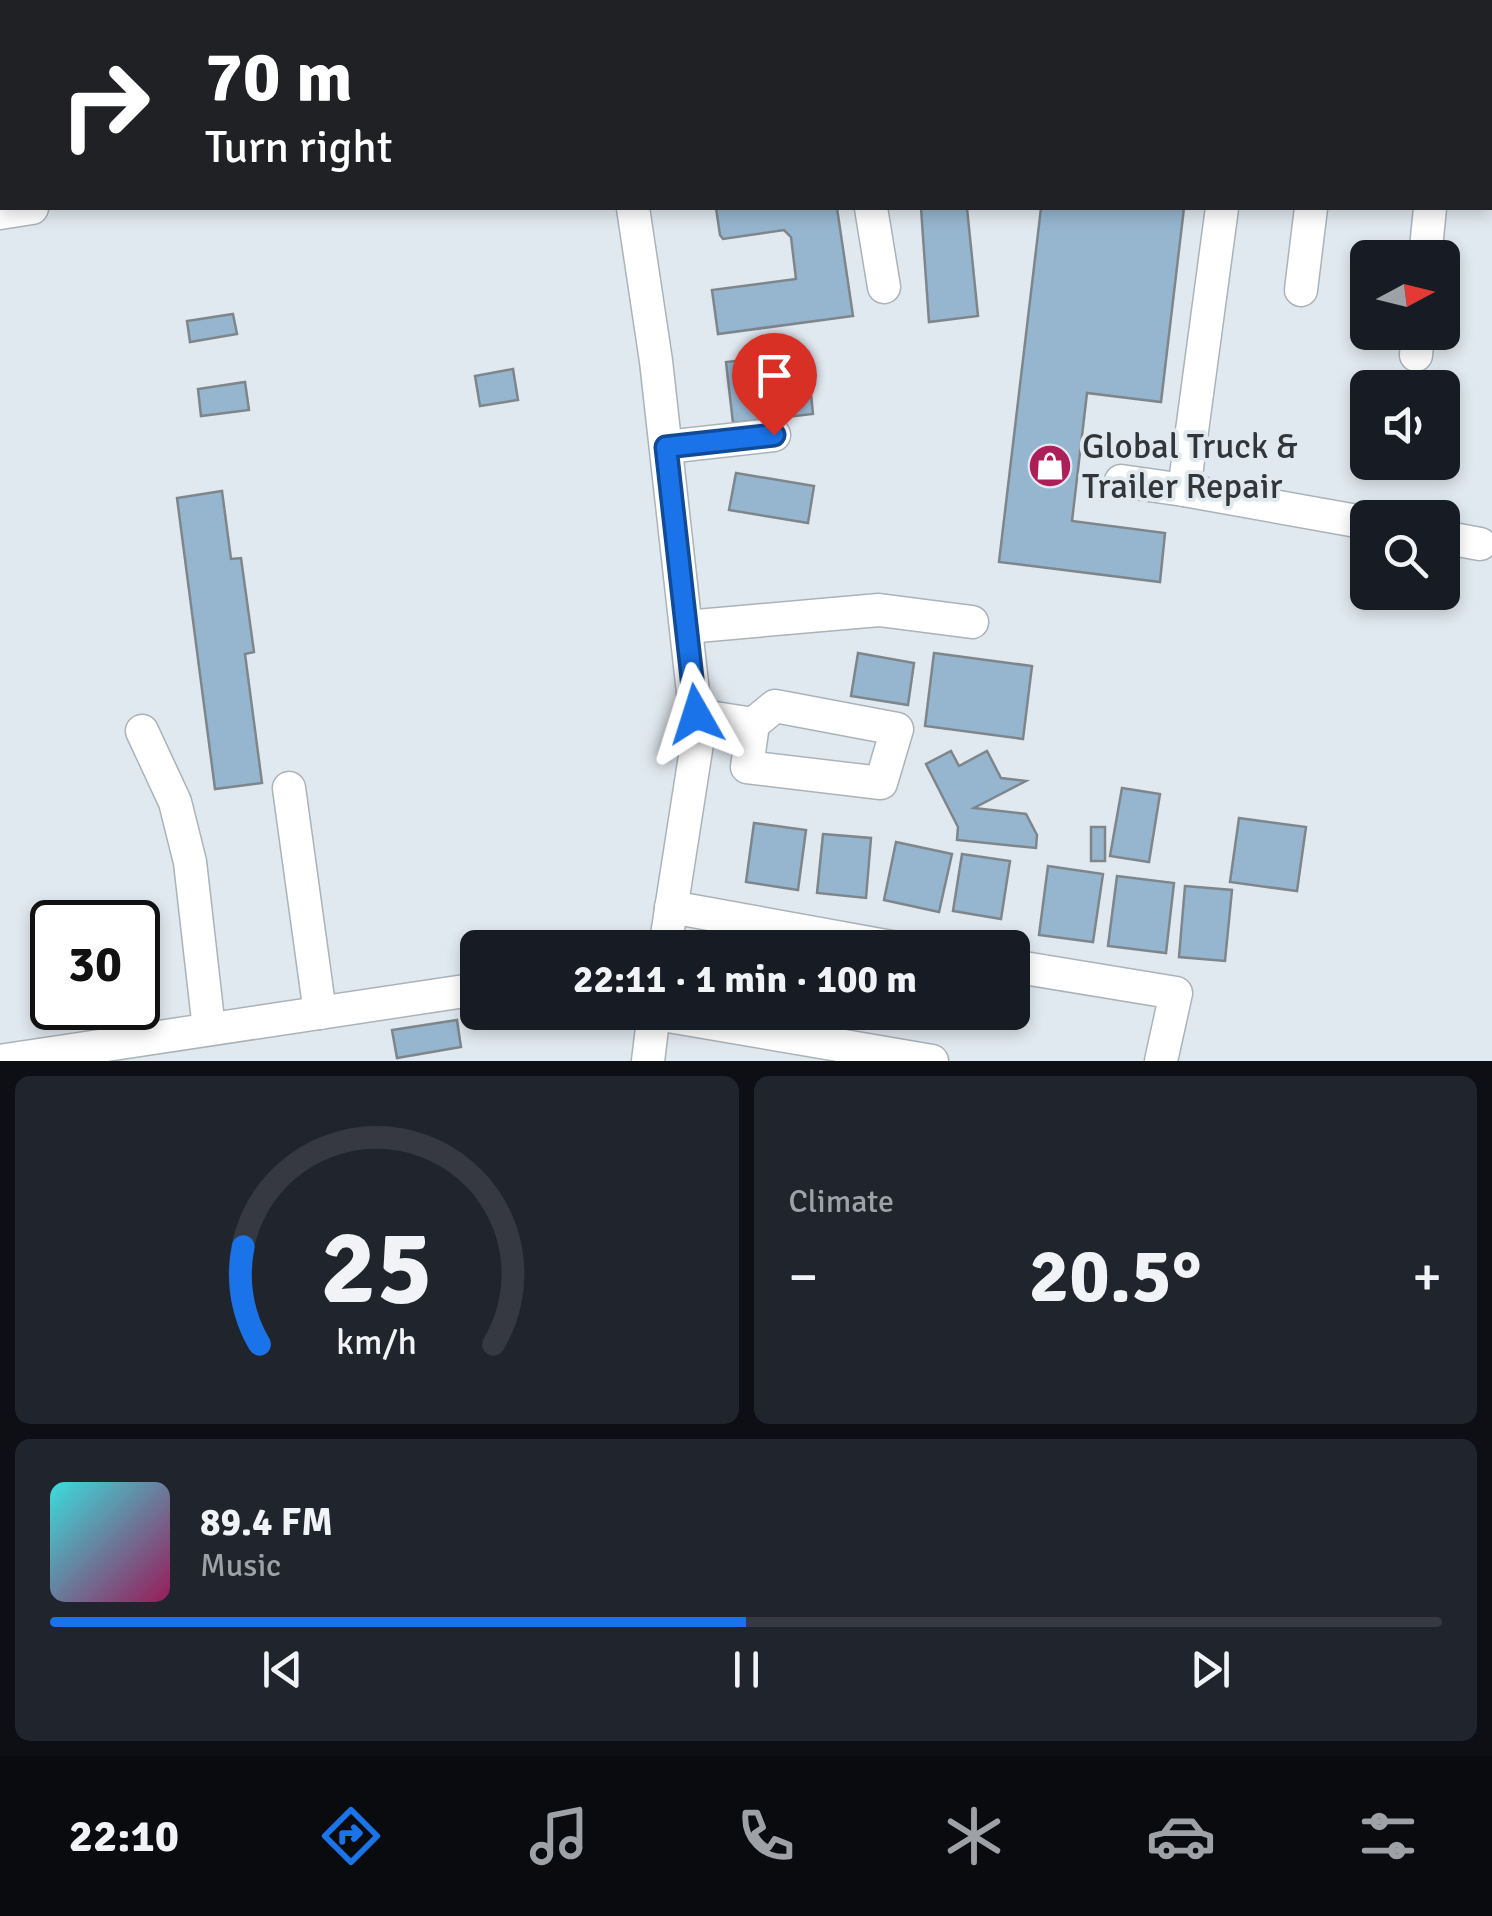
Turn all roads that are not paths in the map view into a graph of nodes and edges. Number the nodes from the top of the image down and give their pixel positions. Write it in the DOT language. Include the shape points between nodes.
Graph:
graph roads {
  1 [pos="633,210"];
  2 [pos="871,210"];
  3 [pos="1222,210"];
  4 [pos="1311,210"];
  5 [pos="1430,210"];
  6 [pos="1427,240"];
  7 [pos="884,286"];
  8 [pos="1301,290"];
  9 [pos="774,435"];
  10 [pos="666,447"];
  11 [pos="1121,481"];
  12 [pos="1184,490"];
  13 [pos="1350,521"];
  14 [pos="1460,540"];
  15 [pos="1480,544"];
  16 [pos="972,622"];
  17 [pos="686,626"];
  18 [pos="696,714"];
  19 [pos="754,724"];
  20 [pos="142,732"];
  21 [pos="289,788"];
  22 [pos="671,908"];
  23 [pos="667,930"];
  24 [pos="795,930"];
  25 [pos="1030,969"];
  26 [pos="460,992"];
  27 [pos="320,1013"];
  28 [pos="209,1029"];
  29 [pos="652,1030"];
  30 [pos="733,1030"];
  31 [pos="840,1053"];
  32 [pos="0,1060"];
  33 [pos="648,1061"];
  34 [pos="932,1061"];
  35 [pos="1161,1061"];
  1 -- 10 [label="street"];
  2 -- 7 [label="street"];
  3 -- 12 [label="street"];
  4 -- 8 [label="street"];
  5 -- 6 [label="street"];
  9 -- 10 [label="street"];
  10 -- 17 [label="street"];
  11 -- 12 [label="street"];
  12 -- 13 [label="street"];
  14 -- 15 [label="street"];
  16 -- 17 [label="street" via="879,610"];
  17 -- 18 [label="street"];
  18 -- 19 [label="street"];
  18 -- 22 [label="street"];
  20 -- 28 [label="street" via="175,802 190,862"];
  21 -- 27 [label="street"];
  22 -- 23 [label="street"];
  22 -- 24 [label="street"];
  25 -- 35 [label="street" via="1176,993"];
  26 -- 27 [label="street"];
  27 -- 28 [label="street"];
  28 -- 32 [label="street"];
  29 -- 33 [label="street"];
  30 -- 31 [label="street"];
  31 -- 34 [label="street"];
}
